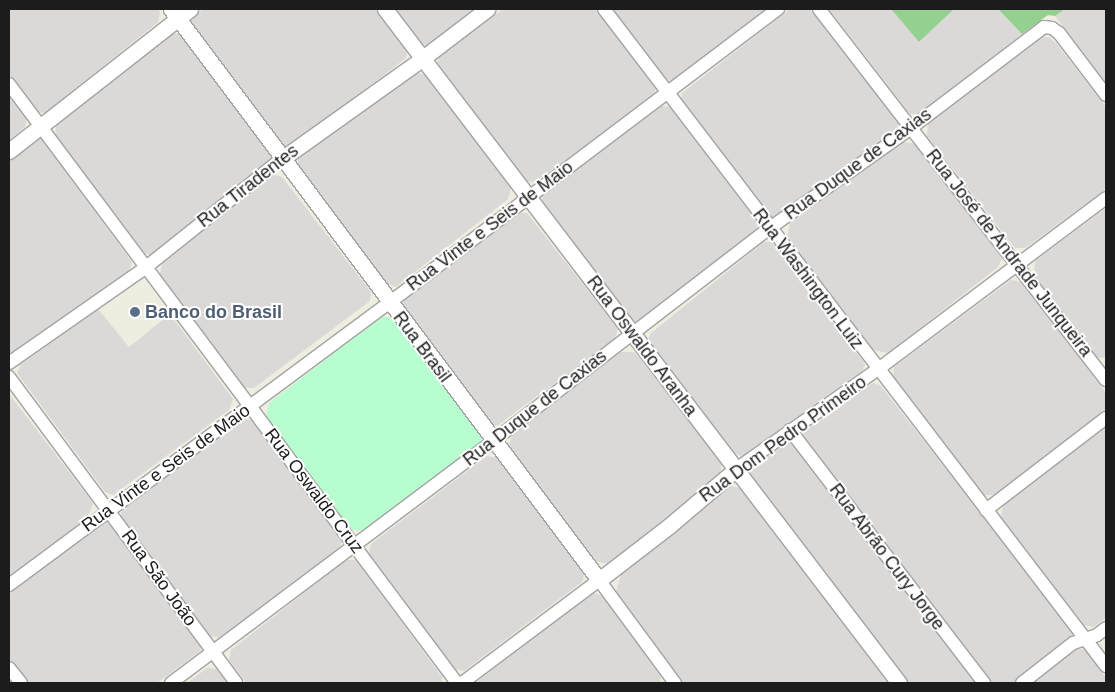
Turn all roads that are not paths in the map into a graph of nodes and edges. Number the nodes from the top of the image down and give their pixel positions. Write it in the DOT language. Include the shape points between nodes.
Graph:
graph roads {
  1 [pos="385,9"];
  2 [pos="487,9"];
  3 [pos="604,9"];
  4 [pos="778,9"];
  5 [pos="819,9"];
  6 [pos="180,12"];
  7 [pos="423,58"];
  8 [pos="9,84"];
  9 [pos="667,93"];
  10 [pos="1106,95"];
  11 [pos="41,125"];
  12 [pos="912,128"];
  13 [pos="9,151"];
  14 [pos="283,158"];
  15 [pos="528,196"];
  16 [pos="1106,198"];
  17 [pos="770,228"];
  18 [pos="1017,264"];
  19 [pos="145,268"];
  20 [pos="389,303"];
  21 [pos="632,333"];
  22 [pos="9,363"];
  23 [pos="878,370"];
  24 [pos="1104,373"];
  25 [pos="9,377"];
  26 [pos="250,406"];
  27 [pos="1106,418"];
  28 [pos="790,430"];
  29 [pos="493,441"];
  30 [pos="735,470"];
  31 [pos="108,510"];
  32 [pos="986,510"];
  33 [pos="355,545"];
  34 [pos="599,580"];
  35 [pos="9,585"];
  36 [pos="1106,628"];
  37 [pos="1086,639"];
  38 [pos="213,652"];
  39 [pos="1106,666"];
  40 [pos="9,668"];
  41 [pos="671,682"];
  42 [pos="20,683"];
  43 [pos="171,683"];
  44 [pos="236,683"];
  45 [pos="457,683"];
  46 [pos="462,683"];
  47 [pos="899,683"];
  48 [pos="984,683"];
  49 [pos="1022,683"];
  1 -- 7 [label="street, Rua Oswaldo Aranha"];
  2 -- 7 [label="street, Rua Tiradentes"];
  3 -- 9 [label="street, Rua Washington Luiz"];
  4 -- 9 [label="street, Rua Vinte e Seis de Maio"];
  5 -- 12 [label="street, Rua José de Andrade Junqueira"];
  6 -- 11 [label="street"];
  6 -- 14 [label="street, Rua Brasil"];
  7 -- 14 [label="street, Rua Tiradentes"];
  7 -- 15 [label="street, Rua Oswaldo Aranha"];
  8 -- 11 [label="street, Rua Oswaldo Cruz"];
  9 -- 15 [label="street, Rua Vinte e Seis de Maio"];
  9 -- 17 [label="street, Rua Washington Luiz"];
  10 -- 12 [label="street, Rua Duque de Caxias" via="1059,32 1044,28"];
  11 -- 13 [label="street"];
  11 -- 19 [label="street, Rua Oswaldo Cruz"];
  12 -- 17 [label="street, Rua Duque de Caxias"];
  12 -- 18 [label="street, Rua José de Andrade Junqueira"];
  14 -- 19 [label="street, Rua Tiradentes"];
  14 -- 20 [label="street, Rua Brasil"];
  15 -- 20 [label="street, Rua Vinte e Seis de Maio"];
  15 -- 21 [label="street, Rua Oswaldo Aranha"];
  16 -- 18 [label="street, Rua Dom Pedro Primeiro"];
  17 -- 21 [label="street, Rua Duque de Caxias"];
  17 -- 23 [label="street, Rua Washington Luiz"];
  18 -- 23 [label="street, Rua Dom Pedro Primeiro"];
  18 -- 24 [label="street, Rua José de Andrade Junqueira"];
  19 -- 22 [label="street, Rua Tiradentes"];
  19 -- 26 [label="street, Rua Oswaldo Cruz"];
  20 -- 26 [label="street, Rua Vinte e Seis de Maio"];
  20 -- 29 [label="street, Rua Brasil"];
  21 -- 29 [label="street, Rua Duque de Caxias"];
  21 -- 30 [label="street, Rua Oswaldo Aranha"];
  23 -- 28 [label="street, Rua Dom Pedro Primeiro"];
  23 -- 32 [label="street, Rua Washington Luiz"];
  25 -- 31 [label="street, Rua São João"];
  26 -- 31 [label="street, Rua Vinte e Seis de Maio"];
  26 -- 33 [label="street, Rua Oswaldo Cruz"];
  27 -- 32 [label="street"];
  28 -- 30 [label="street, Rua Dom Pedro Primeiro"];
  28 -- 48 [label="street, Rua Abrão Cury Jorge"];
  29 -- 33 [label="street, Rua Duque de Caxias"];
  29 -- 34 [label="street, Rua Brasil"];
  30 -- 34 [label="street, Rua Dom Pedro Primeiro"];
  30 -- 47 [label="street, Rua Oswaldo Aranha"];
  31 -- 35 [label="street, Rua Vinte e Seis de Maio"];
  31 -- 38 [label="street, Rua São João"];
  32 -- 37 [label="street, Rua Washington Luiz"];
  33 -- 38 [label="street, Rua Duque de Caxias"];
  33 -- 45 [label="street, Rua Oswaldo Cruz"];
  34 -- 41 [label="street, Rua Brasil"];
  34 -- 46 [label="street, Rua Dom Pedro Primeiro"];
  36 -- 37 [label="street"];
  37 -- 39 [label="street, Rua Washington Luiz"];
  37 -- 49 [label="street" via="1073,642"];
  38 -- 43 [label="street, Rua Duque de Caxias"];
  38 -- 44 [label="street, Rua São João"];
  40 -- 42 [label="street"];
}
